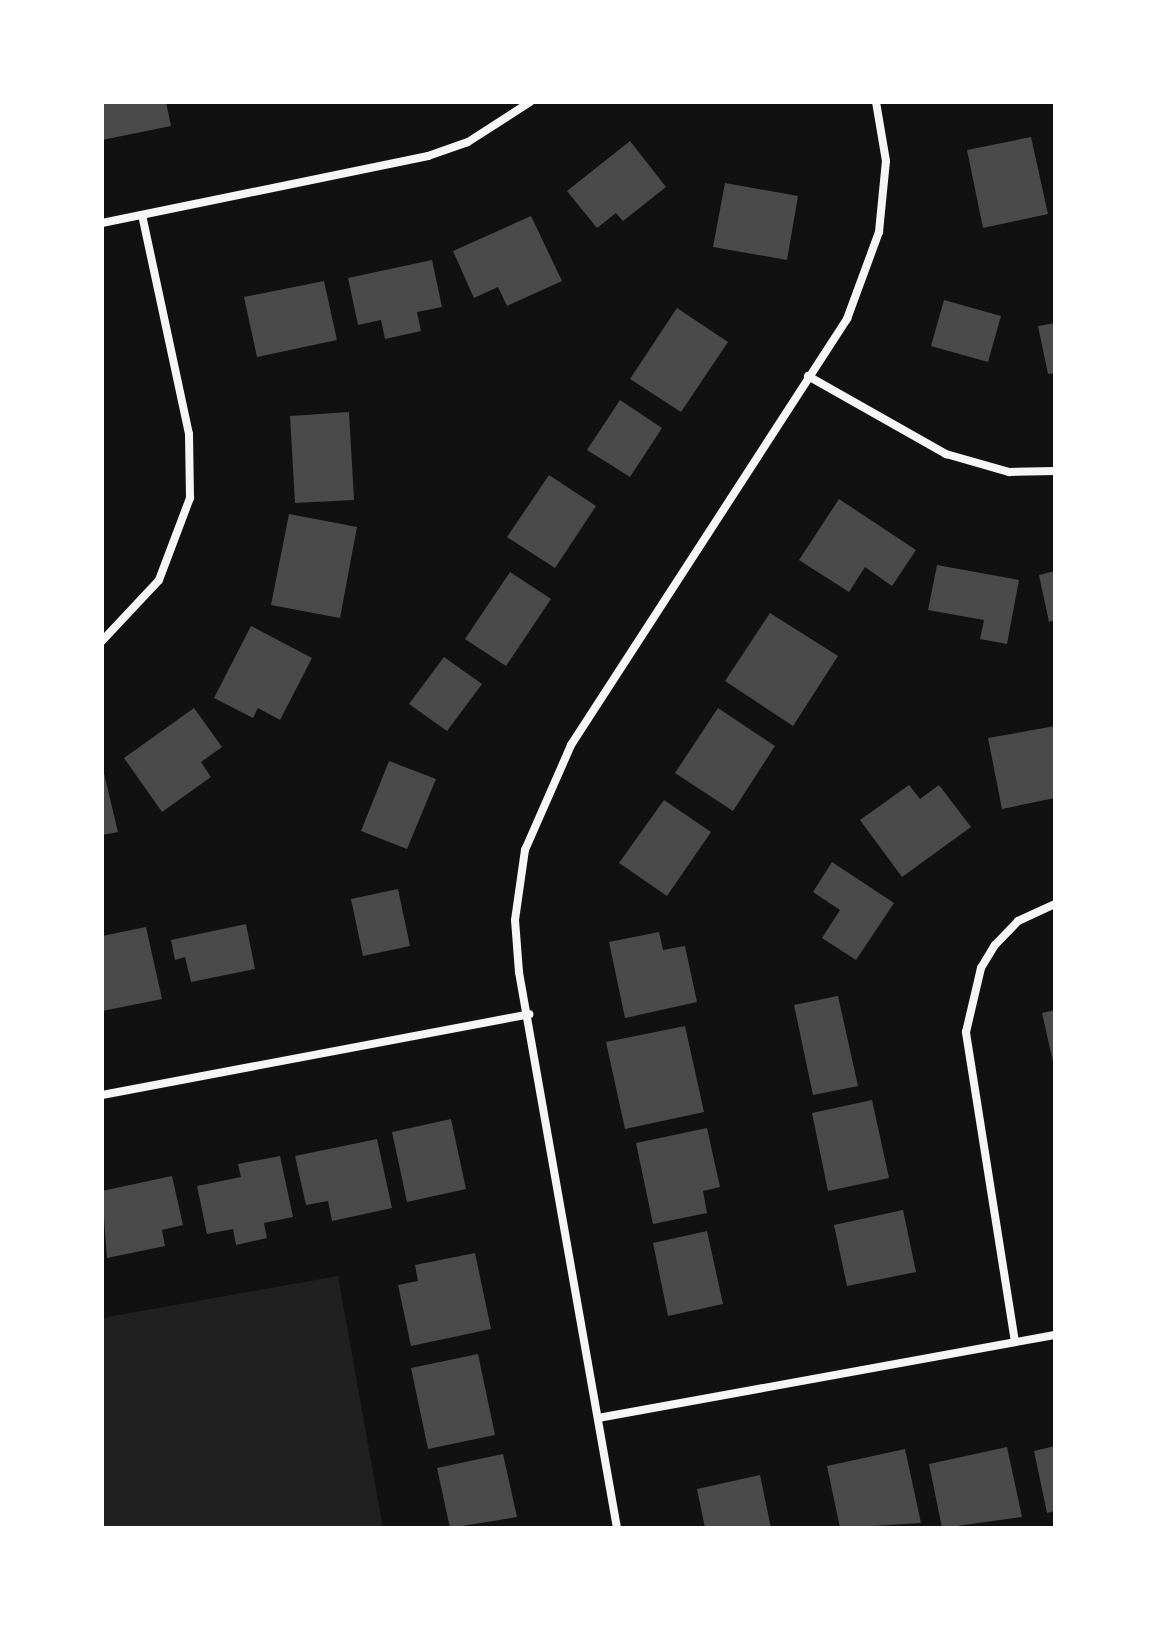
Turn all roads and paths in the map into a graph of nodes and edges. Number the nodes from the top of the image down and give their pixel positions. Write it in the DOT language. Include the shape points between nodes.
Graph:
graph roads {
  1 [pos="530,102"];
  2 [pos="876,102"];
  3 [pos="142,215"];
  4 [pos="102,223"];
  5 [pos="808,376"];
  6 [pos="1055,471"];
  7 [pos="102,641"];
  8 [pos="1055,904"];
  9 [pos="529,1014"];
  10 [pos="102,1095"];
  11 [pos="1055,1335"];
  12 [pos="1015,1342"];
  13 [pos="598,1418"];
  14 [pos="617,1528"];
  1 -- 3 [label="street" via="468,142 428,156"];
  2 -- 5 [label="street" via="886,161 879,232 847,319"];
  3 -- 4 [label="street"];
  3 -- 7 [label="street" via="189,434 190,498 159,580"];
  5 -- 6 [label="street" via="946,454 1009,472"];
  5 -- 9 [label="street" via="545,794 525,850 515,920"];
  8 -- 12 [label="street" via="1018,921 995,945 981,968 966,1032"];
  9 -- 10 [label="street"];
  9 -- 13 [label="street"];
  11 -- 12 [label="street"];
  12 -- 13 [label="street"];
  13 -- 14 [label="street"];
}
